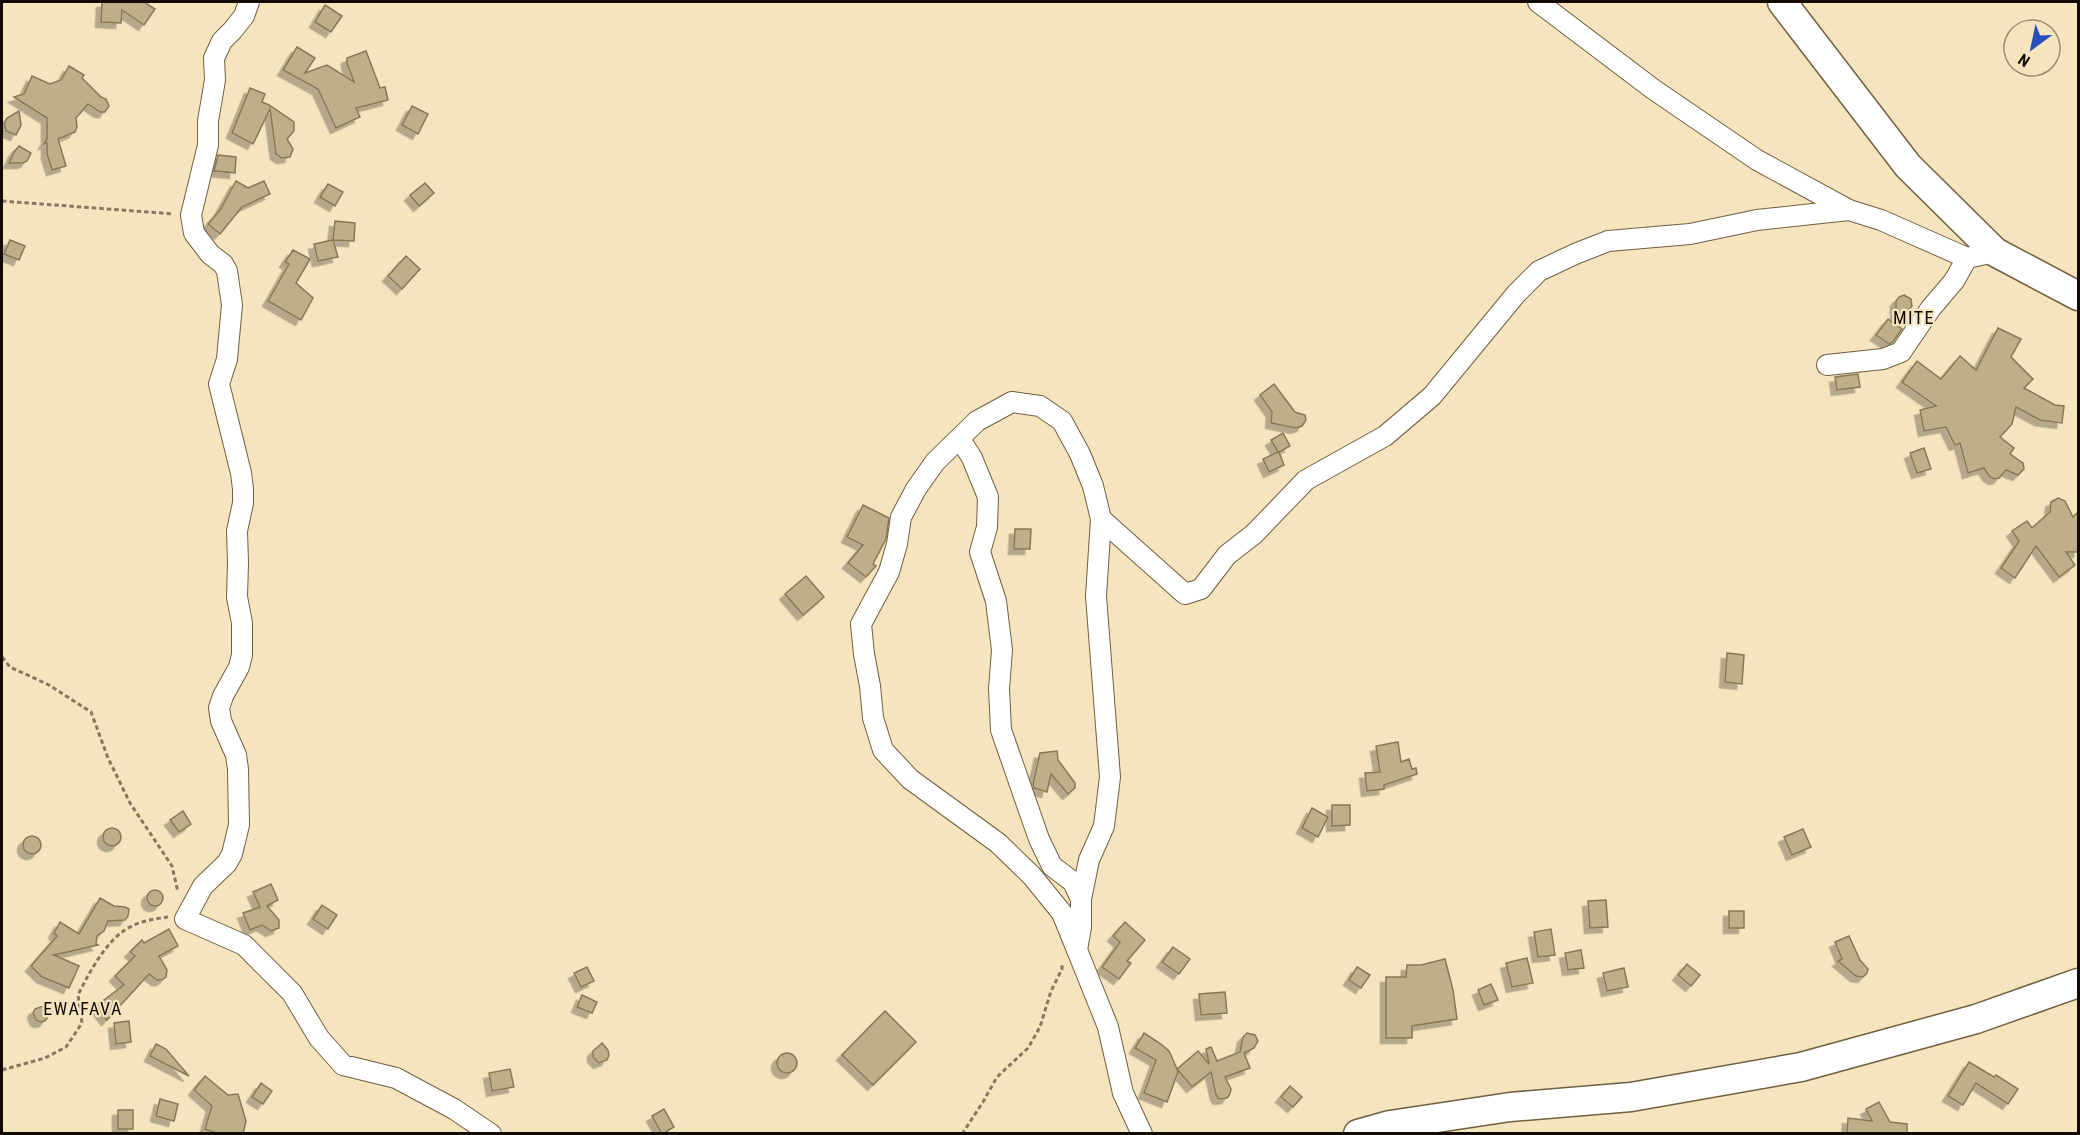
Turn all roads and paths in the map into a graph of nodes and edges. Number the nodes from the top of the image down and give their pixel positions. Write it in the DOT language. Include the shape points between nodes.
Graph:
graph roads {
  1 [pos="249,2"];
  2 [pos="1538,2"];
  3 [pos="1782,2"];
  4 [pos="2,201"];
  5 [pos="1850,210"];
  6 [pos="191,215"];
  7 [pos="1995,252"];
  8 [pos="1967,258"];
  9 [pos="2079,296"];
  10 [pos="1827,365"];
  11 [pos="960,439"];
  12 [pos="1101,519"];
  13 [pos="2,657"];
  14 [pos="1081,899"];
  15 [pos="185,919"];
  16 [pos="1070,954"];
  17 [pos="2079,983"];
  18 [pos="2,1071"];
  19 [pos="491,1134"];
  20 [pos="962,1134"];
  21 [pos="1142,1134"];
  22 [pos="1358,1134"];
  1 -- 6 [label="street" via="244,16 222,41 214,58 208,145"];
  2 -- 5 [label="street" via="1653,89 1757,160"];
  3 -- 7 [label="street" via="1908,166"];
  4 -- 6 [label="path"];
  5 -- 8 [label="street"];
  5 -- 12 [label="street" via="1757,220 1690,234 1608,241 1539,271 1432,396 1385,436 1306,480 1254,534 1227,555 1201,589 1185,594"];
  6 -- 15 [label="street" via="194,233 227,270 232,305 227,359 219,384 243,489 237,531 237,589 243,623 239,667 219,708 236,755 238,825 227,863 203,886"];
  7 -- 8 [label="street"];
  7 -- 9 [label="street"];
  8 -- 10 [label="street" via="1901,352 1883,359"];
  11 -- 12 [label="street" via="977,422 1012,402 1040,406 1062,422 1080,454"];
  11 -- 14 [label="street" via="988,497 987,527 980,552 996,601 1002,650 1001,730 1039,839 1052,866 1073,882"];
  11 -- 16 [label="street" via="935,462 901,517 889,572 861,624 873,718 883,750 910,779 998,843 1032,876 1062,913"];
  12 -- 14 [label="street" via="1096,596 1110,777 1104,826 1089,860"];
  13 -- 15 [label="path" via="10,667 49,685 91,712 130,802 172,866"];
  14 -- 16 [label="street" via="1081,927"];
  15 -- 18 [label="path" via="155,919 122,932 78,995 82,1023 66,1047"];
  15 -- 19 [label="street" via="244,945 292,993 319,1038 343,1065 396,1078 454,1108"];
  16 -- 20 [label="path" via="1028,1048 997,1077"];
  16 -- 21 [label="street" via="1108,1028 1123,1093"];
  17 -- 22 [label="street" via="1976,1019 1801,1067 1631,1097 1510,1107 1390,1125"];
}
